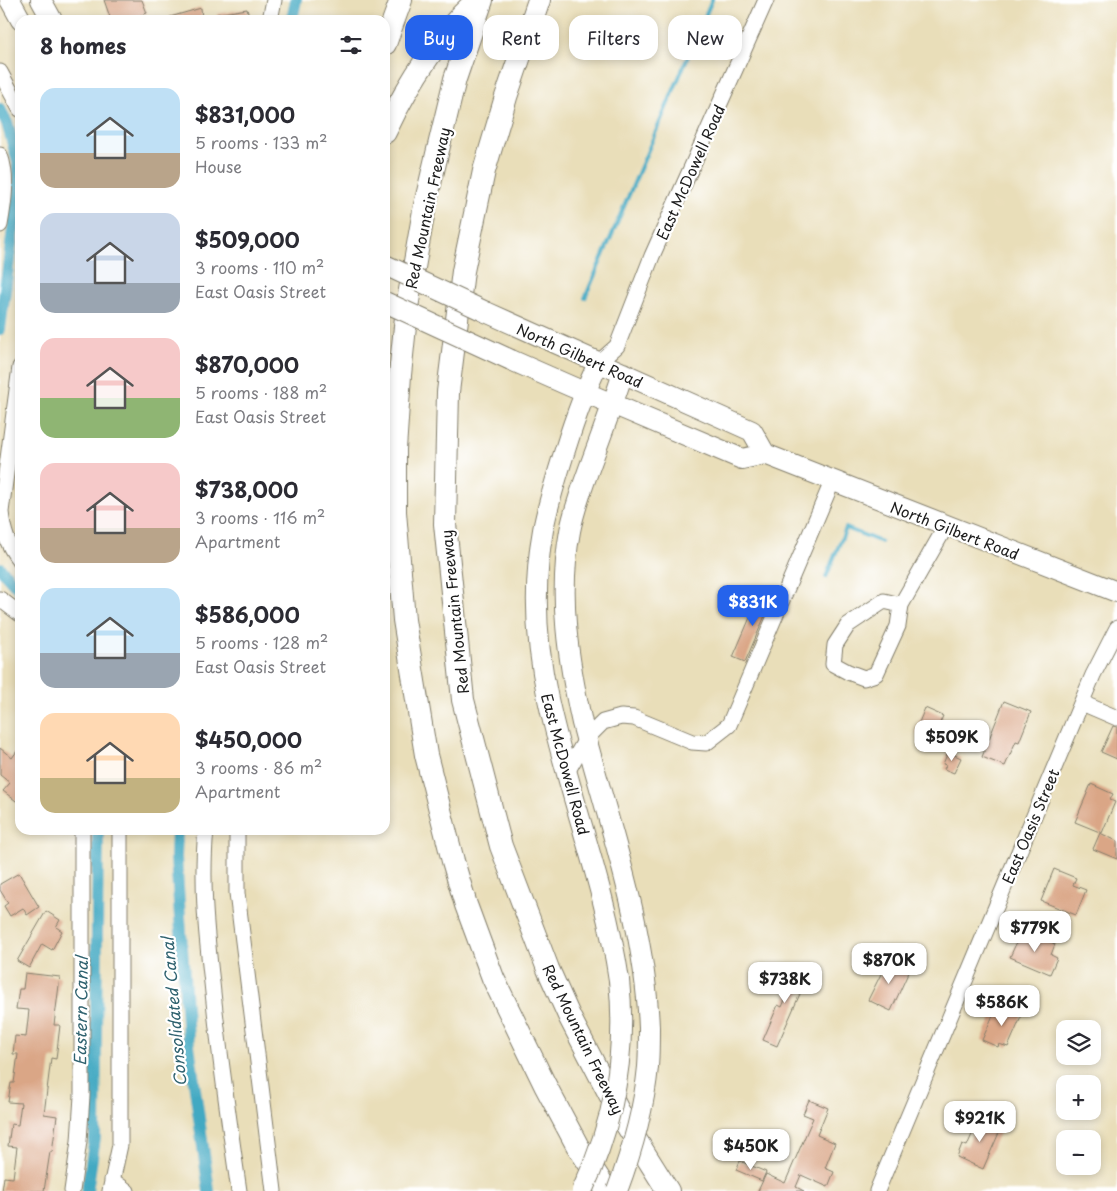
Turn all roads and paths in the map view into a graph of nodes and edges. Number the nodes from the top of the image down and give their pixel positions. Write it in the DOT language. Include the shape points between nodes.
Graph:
graph roads {
  1 [pos="10,0"];
  2 [pos="41,0"];
  3 [pos="274,0"];
  4 [pos="401,0"];
  5 [pos="478,0"];
  6 [pos="482,0"];
  7 [pos="539,0"];
  8 [pos="766,0"];
  9 [pos="18,15"];
  10 [pos="49,15"];
  11 [pos="271,15"];
  12 [pos="390,30"];
  13 [pos="0,72"];
  14 [pos="15,99"];
  15 [pos="390,122"];
  16 [pos="0,155"];
  17 [pos="0,225"];
  18 [pos="390,268"];
  19 [pos="390,304"];
  20 [pos="617,346"];
  21 [pos="599,362"];
  22 [pos="623,373"];
  23 [pos="584,392"];
  24 [pos="613,404"];
  25 [pos="15,405"];
  26 [pos="766,454"];
  27 [pos="832,482"];
  28 [pos="946,526"];
  29 [pos="15,555"];
  30 [pos="1117,592"];
  31 [pos="0,599"];
  32 [pos="900,605"];
  33 [pos="15,610"];
  34 [pos="1117,628"];
  35 [pos="1082,703"];
  36 [pos="1117,718"];
  37 [pos="586,739"];
  38 [pos="567,772"];
  39 [pos="82,835"];
  40 [pos="120,835"];
  41 [pos="206,835"];
  42 [pos="237,835"];
  43 [pos="111,1185"];
  44 [pos="72,1191"];
  45 [pos="127,1191"];
  46 [pos="238,1191"];
  47 [pos="274,1191"];
  48 [pos="582,1191"];
  49 [pos="606,1191"];
  50 [pos="617,1191"];
  51 [pos="668,1191"];
  52 [pos="877,1191"];
  1 -- 9 [label="main road"];
  2 -- 10 [label="main road"];
  3 -- 11 [label="street"];
  4 -- 12 [label="highway"];
  5 -- 15 [label="highway" via="421,68"];
  6 -- 49 [label="highway, Red Mountain Freeway" via="455,79 436,154 406,307 395,449 395,512 404,620 426,755 466,905 493,978 545,1085"];
  7 -- 51 [label="highway, Red Mountain Freeway" via="484,171 463,270 448,392 445,524 463,700 501,846 548,969 621,1116"];
  8 -- 20 [label="street, East McDowell Road" via="652,256"];
  13 -- 14 [label="street"];
  16 -- 17 [label="street" via="4,182"];
  18 -- 21 [label="main road, North Gilbert Road, bridge"];
  19 -- 23 [label="main road, North Gilbert Road, bridge"];
  20 -- 21 [label="street, East McDowell Road"];
  20 -- 22 [label="street"];
  21 -- 22 [label="main road, North Gilbert Road"];
  21 -- 23 [label="main road, East McDowell Road"];
  22 -- 24 [label="main road, East McDowell Road"];
  22 -- 26 [label="main road, North Gilbert Road" via="752,431"];
  23 -- 24 [label="main road, North Gilbert Road"];
  23 -- 38 [label="main road, East McDowell Road" via="552,492 538,572 537,618 542,662"];
  24 -- 26 [label="main road, North Gilbert Road" via="742,459"];
  24 -- 37 [label="main road, East McDowell Road" via="578,497 565,569 564,596 570,658"];
  25 -- 29 [label="street" via="1,512 3,531"];
  26 -- 27 [label="main road, North Gilbert Road"];
  27 -- 28 [label="main road, North Gilbert Road"];
  27 -- 37 [label="street" via="729,726 706,743 692,742 634,718 621,717 602,722"];
  28 -- 30 [label="main road, North Gilbert Road"];
  28 -- 32 [label="street"];
  31 -- 33 [label="street"];
  32 -- 32 [label="street" via="898,626 876,674 864,678 833,664 836,645 848,625 884,601"];
  34 -- 35 [label="street, East Oasis Street"];
  35 -- 36 [label="street"];
  35 -- 52 [label="street, East Oasis Street"];
  37 -- 38 [label="street"];
  37 -- 50 [label="main road, East McDowell Road, bridge" via="634,917 643,961 649,1028 648,1067 641,1108 634,1142"];
  38 -- 48 [label="main road, East McDowell Road, bridge" via="610,929 622,1008 614,1101 596,1162"];
  39 -- 44 [label="street" via="82,1096"];
  40 -- 43 [label="street" via="120,1145"];
  41 -- 46 [label="street" via="207,937"];
  42 -- 47 [label="street" via="237,893"];
  43 -- 45 [label="street"];
}
